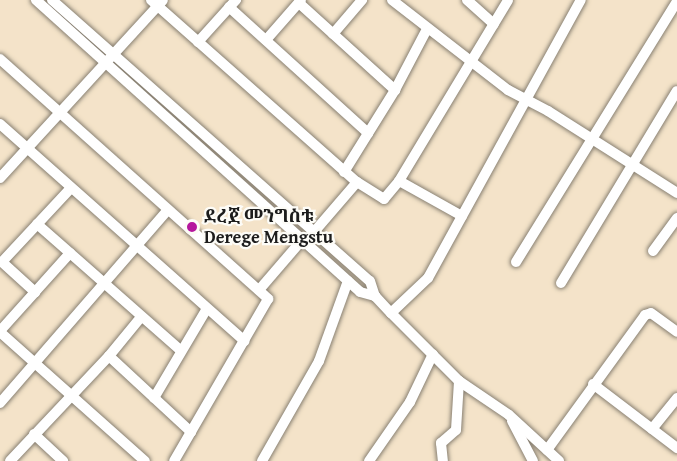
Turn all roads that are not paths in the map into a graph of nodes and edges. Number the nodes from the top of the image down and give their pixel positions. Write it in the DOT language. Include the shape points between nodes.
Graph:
graph roads {
  1 [pos="36,0"];
  2 [pos="52,0"];
  3 [pos="362,0"];
  4 [pos="392,0"];
  5 [pos="467,0"];
  6 [pos="508,0"];
  7 [pos="581,0"];
  8 [pos="300,1"];
  9 [pos="677,1"];
  10 [pos="157,2"];
  11 [pos="232,3"];
  12 [pos="494,24"];
  13 [pos="427,30"];
  14 [pos="333,34"];
  15 [pos="266,40"];
  16 [pos="198,42"];
  17 [pos="108,58"];
  18 [pos="0,59"];
  19 [pos="469,62"];
  20 [pos="395,90"];
  21 [pos="677,91"];
  22 [pos="527,102"];
  23 [pos="59,111"];
  24 [pos="0,124"];
  25 [pos="368,133"];
  26 [pos="590,139"];
  27 [pos="25,148"];
  28 [pos="632,167"];
  29 [pos="344,172"];
  30 [pos="0,178"];
  31 [pos="357,182"];
  32 [pos="399,182"];
  33 [pos="70,189"];
  34 [pos="677,193"];
  35 [pos="168,210"];
  36 [pos="462,216"];
  37 [pos="677,218"];
  38 [pos="37,224"];
  39 [pos="314,232"];
  40 [pos="302,240"];
  41 [pos="136,247"];
  42 [pos="653,251"];
  43 [pos="70,253"];
  44 [pos="1,262"];
  45 [pos="516,262"];
  46 [pos="348,281"];
  47 [pos="561,283"];
  48 [pos="105,285"];
  49 [pos="259,290"];
  50 [pos="35,292"];
  51 [pos="375,296"];
  52 [pos="206,310"];
  53 [pos="391,313"];
  54 [pos="141,317"];
  55 [pos="676,328"];
  56 [pos="0,331"];
  57 [pos="244,341"];
  58 [pos="181,351"];
  59 [pos="433,354"];
  60 [pos="109,356"];
  61 [pos="35,364"];
  62 [pos="459,381"];
  63 [pos="593,384"];
  64 [pos="72,396"];
  65 [pos="154,398"];
  66 [pos="677,398"];
  67 [pos="0,403"];
  68 [pos="509,415"];
  69 [pos="652,429"];
  70 [pos="191,432"];
  71 [pos="34,434"];
  72 [pos="677,448"];
  73 [pos="547,450"];
  74 [pos="10,461"];
  75 [pos="63,461"];
  76 [pos="145,461"];
  77 [pos="174,461"];
  78 [pos="262,461"];
  79 [pos="369,461"];
  80 [pos="444,461"];
  81 [pos="533,461"];
  82 [pos="559,461"];
  1 -- 17 [label="street"];
  2 -- 17 [label="street"];
  3 -- 14 [label="street"];
  4 -- 13 [label="street"];
  5 -- 12 [label="street"];
  6 -- 12 [label="street"];
  7 -- 22 [label="street"];
  8 -- 14 [label="street"];
  8 -- 15 [label="street"];
  9 -- 26 [label="street"];
  10 -- 16 [label="street"];
  10 -- 17 [label="street"];
  11 -- 15 [label="street"];
  11 -- 16 [label="street"];
  12 -- 19 [label="street"];
  13 -- 19 [label="street"];
  13 -- 20 [label="street"];
  14 -- 20 [label="street"];
  15 -- 25 [label="street"];
  16 -- 29 [label="street"];
  17 -- 23 [label="street"];
  17 -- 39 [label="street"];
  17 -- 40 [label="street"];
  18 -- 23 [label="street"];
  19 -- 22 [label="street"];
  19 -- 32 [label="street"];
  20 -- 25 [label="street"];
  21 -- 28 [label="street"];
  22 -- 26 [label="street"];
  22 -- 36 [label="street"];
  23 -- 27 [label="street"];
  23 -- 35 [label="street"];
  24 -- 27 [label="street"];
  25 -- 29 [label="street"];
  26 -- 28 [label="street"];
  26 -- 45 [label="street"];
  27 -- 30 [label="street"];
  27 -- 33 [label="street"];
  28 -- 34 [label="street"];
  28 -- 47 [label="street"];
  29 -- 31 [label="street"];
  31 -- 32 [label="street" via="384,199"];
  31 -- 39 [label="street"];
  32 -- 36 [label="street"];
  33 -- 38 [label="street"];
  33 -- 41 [label="street"];
  35 -- 41 [label="street"];
  35 -- 49 [label="street"];
  36 -- 53 [label="street" via="428,278"];
  37 -- 42 [label="street"];
  38 -- 43 [label="street"];
  38 -- 44 [label="street"];
  39 -- 51 [label="street" via="370,281"];
  40 -- 46 [label="street"];
  40 -- 49 [label="street"];
  41 -- 48 [label="street"];
  41 -- 52 [label="street"];
  43 -- 48 [label="street"];
  43 -- 50 [label="street"];
  44 -- 50 [label="street"];
  46 -- 51 [label="street" via="360,292"];
  46 -- 78 [label="street" via="320,361"];
  48 -- 54 [label="street"];
  48 -- 61 [label="street"];
  49 -- 57 [label="street" via="268,299"];
  50 -- 56 [label="street"];
  51 -- 53 [label="street"];
  52 -- 57 [label="street"];
  52 -- 58 [label="street"];
  53 -- 59 [label="street"];
  54 -- 58 [label="street"];
  54 -- 60 [label="street"];
  55 -- 63 [label="street" via="648,313"];
  56 -- 61 [label="street"];
  57 -- 70 [label="street"];
  58 -- 65 [label="street"];
  59 -- 62 [label="street"];
  59 -- 79 [label="street" via="410,402"];
  60 -- 64 [label="street"];
  60 -- 65 [label="street"];
  61 -- 64 [label="street"];
  61 -- 67 [label="street"];
  62 -- 68 [label="street"];
  62 -- 80 [label="street" via="456,430 441,443"];
  63 -- 69 [label="street"];
  63 -- 73 [label="street"];
  64 -- 71 [label="street"];
  64 -- 76 [label="street"];
  65 -- 70 [label="street"];
  66 -- 69 [label="street"];
  68 -- 73 [label="street"];
  68 -- 81 [label="street"];
  69 -- 72 [label="street"];
  70 -- 77 [label="street"];
  71 -- 74 [label="street"];
  71 -- 75 [label="street"];
  73 -- 82 [label="street"];
}
